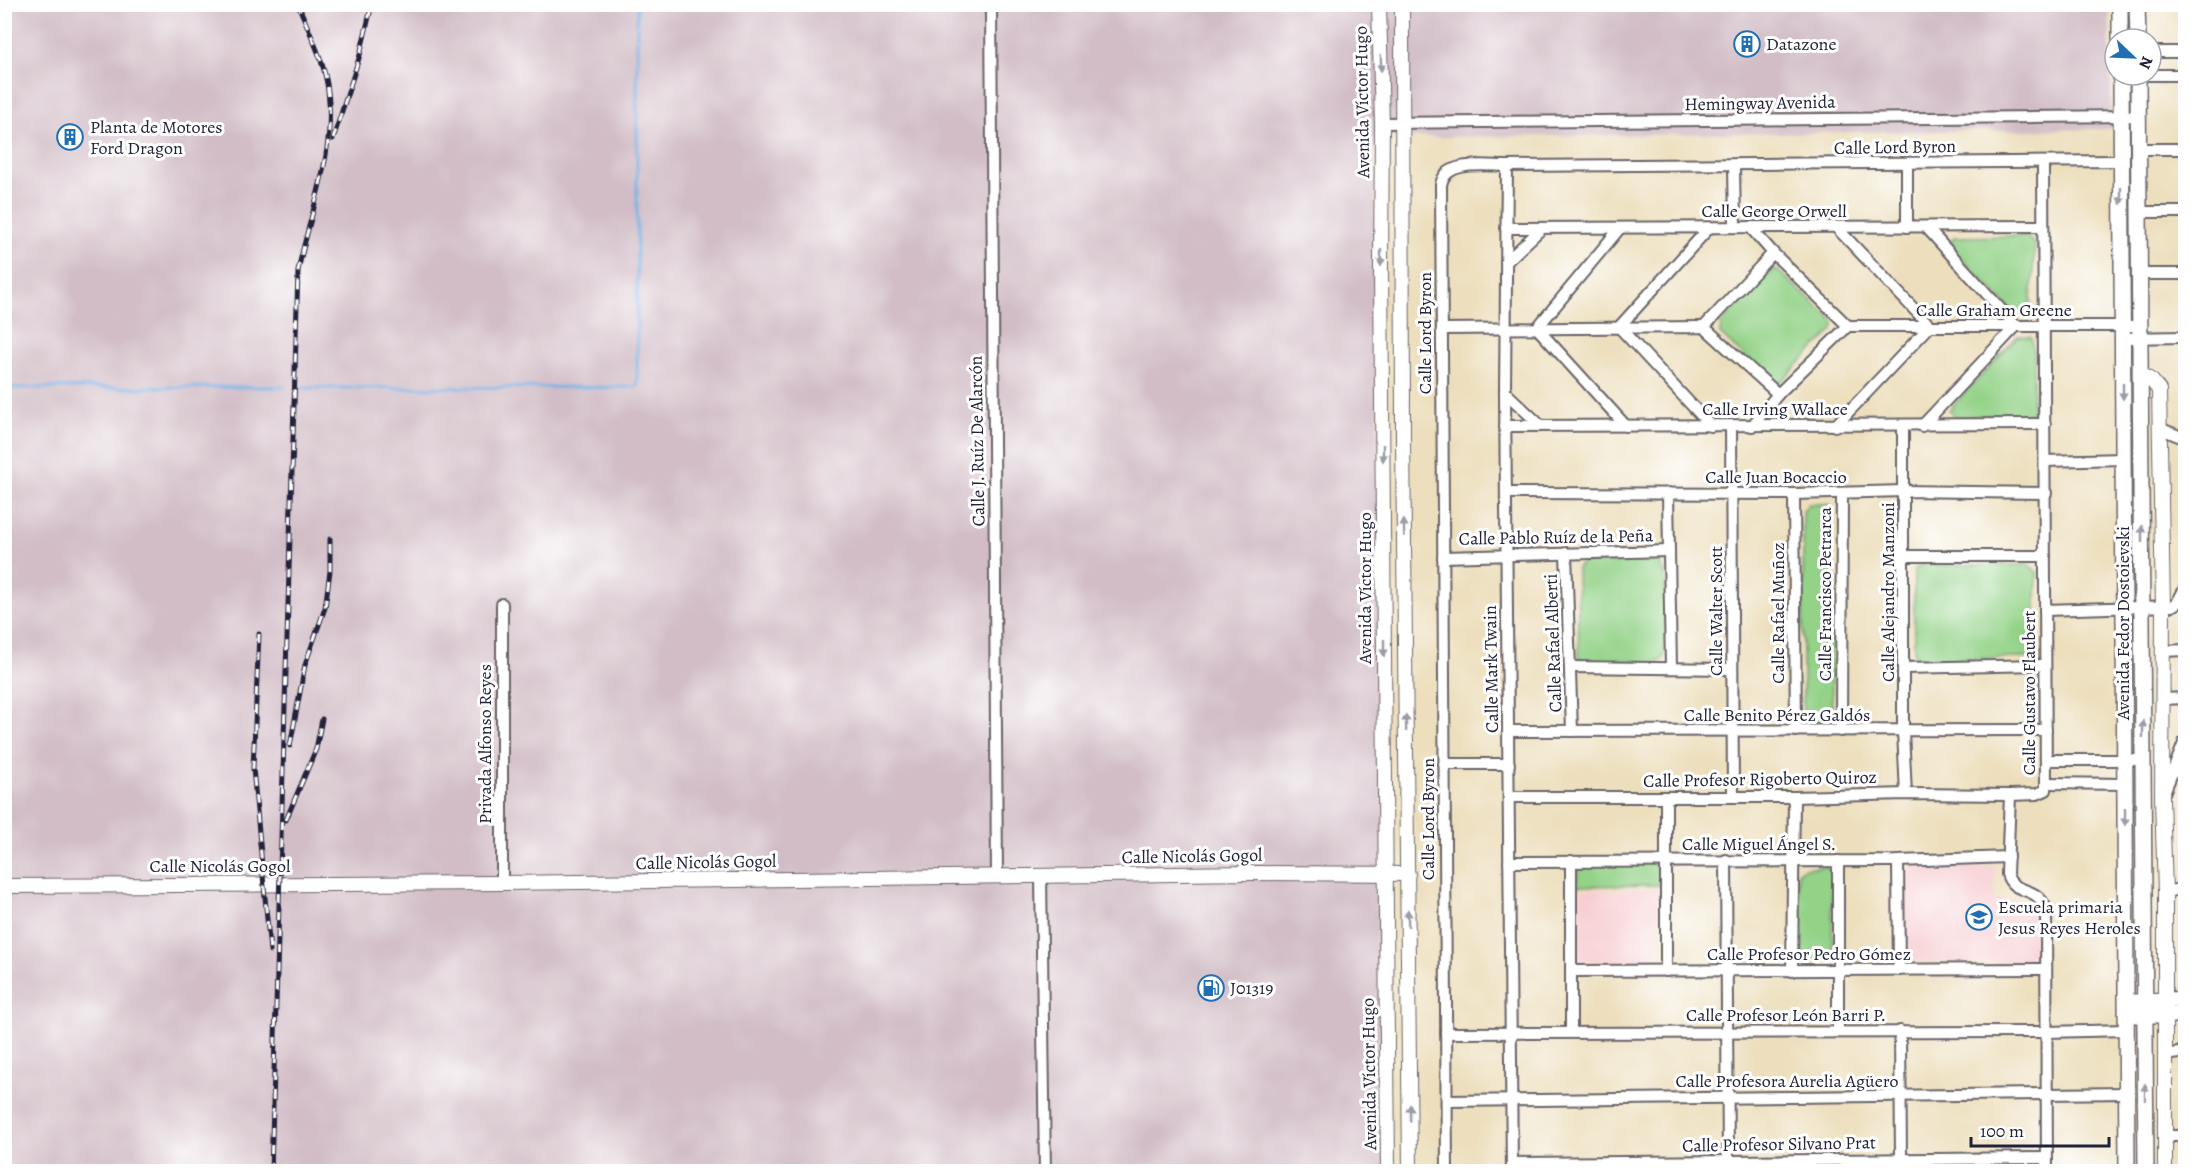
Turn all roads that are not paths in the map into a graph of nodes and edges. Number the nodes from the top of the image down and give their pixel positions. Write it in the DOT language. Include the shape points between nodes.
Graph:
graph roads {
  1 [pos="991,4"];
  2 [pos="1379,4"];
  3 [pos="1402,4"];
  4 [pos="2120,4"];
  5 [pos="2138,4"];
  6 [pos="2120,27"];
  7 [pos="2138,27"];
  8 [pos="2163,52"];
  9 [pos="2186,52"];
  10 [pos="2163,75"];
  11 [pos="2186,75"];
  12 [pos="2121,87"];
  13 [pos="2138,87"];
  14 [pos="2139,116"];
  15 [pos="2121,118"];
  16 [pos="1382,123"];
  17 [pos="1402,124"];
  18 [pos="2139,149"];
  19 [pos="2186,149"];
  20 [pos="2121,161"];
  21 [pos="2043,162"];
  22 [pos="1907,163"];
  23 [pos="1507,166"];
  24 [pos="1734,166"];
  25 [pos="2139,212"];
  26 [pos="2186,212"];
  27 [pos="2043,226"];
  28 [pos="1735,227"];
  29 [pos="1750,227"];
  30 [pos="1836,227"];
  31 [pos="1907,227"];
  32 [pos="1926,227"];
  33 [pos="1506,228"];
  34 [pos="1542,228"];
  35 [pos="1620,228"];
  36 [pos="1709,228"];
  37 [pos="1773,253"];
  38 [pos="1506,262"];
  39 [pos="2140,274"];
  40 [pos="2186,274"];
  41 [pos="1848,326"];
  42 [pos="1930,326"];
  43 [pos="2016,326"];
  44 [pos="2045,326"];
  45 [pos="1619,327"];
  46 [pos="1704,327"];
  47 [pos="1442,328"];
  48 [pos="1537,328"];
  49 [pos="1506,329"];
  50 [pos="2122,332"];
  51 [pos="2141,332"];
  52 [pos="2186,337"];
  53 [pos="2141,374"];
  54 [pos="1505,392"];
  55 [pos="1778,394"];
  56 [pos="2045,424"];
  57 [pos="1505,426"];
  58 [pos="1541,426"];
  59 [pos="1626,426"];
  60 [pos="1711,426"];
  61 [pos="1731,426"];
  62 [pos="1752,426"];
  63 [pos="1835,426"];
  64 [pos="1903,426"];
  65 [pos="1923,426"];
  66 [pos="2159,428"];
  67 [pos="2186,439"];
  68 [pos="2123,459"];
  69 [pos="2045,461"];
  70 [pos="1905,491"];
  71 [pos="2046,492"];
  72 [pos="1668,493"];
  73 [pos="1732,493"];
  74 [pos="1506,494"];
  75 [pos="1794,494"];
  76 [pos="1842,494"];
  77 [pos="1669,551"];
  78 [pos="1566,553"];
  79 [pos="1507,555"];
  80 [pos="1904,556"];
  81 [pos="2045,556"];
  82 [pos="1443,557"];
  83 [pos="2186,586"];
  84 [pos="502,604"];
  85 [pos="2124,607"];
  86 [pos="2142,607"];
  87 [pos="2163,607"];
  88 [pos="2045,610"];
  89 [pos="2186,650"];
  90 [pos="2163,651"];
  91 [pos="2045,665"];
  92 [pos="1571,667"];
  93 [pos="1671,668"];
  94 [pos="1904,668"];
  95 [pos="1732,669"];
  96 [pos="2186,698"];
  97 [pos="2163,699"];
  98 [pos="2046,730"];
  99 [pos="1572,731"];
  100 [pos="1796,731"];
  101 [pos="1841,731"];
  102 [pos="1904,731"];
  103 [pos="1509,732"];
  104 [pos="1733,732"];
  105 [pos="2186,738"];
  106 [pos="2047,760"];
  107 [pos="2125,760"];
  108 [pos="2143,760"];
  109 [pos="1444,764"];
  110 [pos="1509,764"];
  111 [pos="2046,783"];
  112 [pos="2125,784"];
  113 [pos="1906,794"];
  114 [pos="2010,795"];
  115 [pos="1733,796"];
  116 [pos="1510,797"];
  117 [pos="1666,797"];
  118 [pos="1794,797"];
  119 [pos="2162,798"];
  120 [pos="2008,858"];
  121 [pos="1667,860"];
  122 [pos="1726,860"];
  123 [pos="1793,860"];
  124 [pos="1571,861"];
  125 [pos="1838,861"];
  126 [pos="1898,861"];
  127 [pos="1509,862"];
  128 [pos="1385,873"];
  129 [pos="1408,874"];
  130 [pos="997,876"];
  131 [pos="1041,876"];
  132 [pos="502,883"];
  133 [pos="2186,884"];
  134 [pos="4,886"];
  135 [pos="2165,892"];
  136 [pos="2046,969"];
  137 [pos="1838,970"];
  138 [pos="1899,970"];
  139 [pos="1572,971"];
  140 [pos="1666,971"];
  141 [pos="1792,971"];
  142 [pos="1727,972"];
  143 [pos="2186,999"];
  144 [pos="2164,1007"];
  145 [pos="2145,1008"];
  146 [pos="2186,1015"];
  147 [pos="2126,1016"];
  148 [pos="1838,1031"];
  149 [pos="1900,1031"];
  150 [pos="1571,1032"];
  151 [pos="1727,1032"];
  152 [pos="2046,1032"];
  153 [pos="1446,1033"];
  154 [pos="1511,1033"];
  155 [pos="2186,1048"];
  156 [pos="2164,1055"];
  157 [pos="2127,1093"];
  158 [pos="2046,1095"];
  159 [pos="1901,1096"];
  160 [pos="1727,1097"];
  161 [pos="1511,1100"];
  162 [pos="1447,1101"];
  163 [pos="2186,1136"];
  164 [pos="2165,1141"];
  165 [pos="2046,1158"];
  166 [pos="1902,1159"];
  167 [pos="1728,1161"];
  168 [pos="1696,1166"];
  169 [pos="1758,1166"];
  170 [pos="1512,1167"];
  171 [pos="1045,1172"];
  172 [pos="1388,1172"];
  173 [pos="1410,1172"];
  174 [pos="1447,1172"];
  175 [pos="2047,1172"];
  176 [pos="2127,1172"];
  177 [pos="2146,1172"];
  178 [pos="2165,1172"];
  1 -- 130 [label="street, Calle J. Ruíz De Alarcón"];
  2 -- 16 [label="street, Avenida Víctor Hugo, one-way"];
  3 -- 17 [label="street"];
  4 -- 6 [label="main road"];
  5 -- 7 [label="main road"];
  8 -- 9 [label="street"];
  10 -- 11 [label="street"];
  12 -- 15 [label="main road, Avenida Fedor Dostoievski"];
  13 -- 14 [label="main road, Avenida Fedor Dostoievski"];
  14 -- 15 [label="street, Hemingway Avenida"];
  14 -- 18 [label="main road, Avenida Fedor Dostoievski"];
  15 -- 17 [label="street, Hemingway Avenida"];
  15 -- 20 [label="main road, Avenida Fedor Dostoievski"];
  16 -- 17 [label="street, Hemingway Avenida"];
  16 -- 128 [label="street, Avenida Víctor Hugo, one-way"];
  129 -- 17 [label="street, one-way"];
  18 -- 19 [label="street"];
  18 -- 25 [label="main road, Avenida Fedor Dostoievski"];
  20 -- 21 [label="street, Calle Lord Byron"];
  20 -- 50 [label="main road, Avenida Fedor Dostoievski, one-way"];
  21 -- 22 [label="street, Calle Lord Byron"];
  21 -- 27 [label="street, Calle Gustavo Flaubert"];
  22 -- 24 [label="street, Calle Lord Byron"];
  22 -- 31 [label="street"];
  23 -- 24 [label="street, Calle Lord Byron"];
  23 -- 33 [label="street, Calle Mark Twain"];
  23 -- 47 [label="street, Calle Lord Byron" via="1454,168 1444,174"];
  24 -- 28 [label="street"];
  25 -- 26 [label="street"];
  25 -- 39 [label="main road, Avenida Fedor Dostoievski"];
  27 -- 32 [label="street, Calle George Orwell"];
  27 -- 44 [label="street, Calle Gustavo Flaubert"];
  28 -- 29 [label="street, Calle George Orwell"];
  28 -- 36 [label="street, Calle George Orwell"];
  29 -- 30 [label="street, Calle George Orwell"];
  29 -- 37 [label="street"];
  30 -- 31 [label="street, Calle George Orwell"];
  30 -- 42 [label="street"];
  31 -- 32 [label="street, Calle George Orwell"];
  32 -- 43 [label="street"];
  33 -- 34 [label="street, Calle George Orwell"];
  33 -- 38 [label="street, Calle Mark Twain"];
  34 -- 35 [label="street, Calle George Orwell"];
  34 -- 38 [label="street"];
  35 -- 36 [label="street, Calle George Orwell"];
  35 -- 48 [label="street"];
  36 -- 45 [label="street"];
  37 -- 41 [label="street"];
  37 -- 46 [label="street"];
  38 -- 49 [label="street, Calle Mark Twain"];
  39 -- 40 [label="street"];
  39 -- 51 [label="main road, Avenida Fedor Dostoievski"];
  41 -- 42 [label="street, Calle Graham Greene"];
  41 -- 55 [label="street"];
  42 -- 43 [label="street, Calle Graham Greene"];
  42 -- 63 [label="street"];
  43 -- 44 [label="street, Calle Graham Greene"];
  43 -- 65 [label="street"];
  44 -- 50 [label="street, Calle Graham Greene"];
  44 -- 56 [label="street, Calle Gustavo Flaubert"];
  45 -- 46 [label="street"];
  45 -- 48 [label="street"];
  45 -- 60 [label="street"];
  46 -- 55 [label="street"];
  47 -- 49 [label="street"];
  47 -- 82 [label="street, Calle Lord Byron"];
  48 -- 49 [label="street"];
  48 -- 59 [label="street"];
  49 -- 54 [label="street, Calle Mark Twain"];
  50 -- 51 [label="street, Calle Graham Greene"];
  50 -- 68 [label="main road, Avenida Fedor Dostoievski, one-way"];
  51 -- 52 [label="street, Calle Graham Greene"];
  51 -- 53 [label="main road, Avenida Fedor Dostoievski"];
  53 -- 66 [label="street" via="2159,390"];
  86 -- 53 [label="main road, Avenida Fedor Dostoievski, one-way"];
  54 -- 57 [label="street, Calle Mark Twain"];
  54 -- 58 [label="street"];
  55 -- 62 [label="street"];
  56 -- 65 [label="street, Calle Irving Wallace"];
  56 -- 69 [label="street, Calle Gustavo Flaubert"];
  57 -- 58 [label="street, Calle Irving Wallace"];
  57 -- 74 [label="street, Calle Mark Twain"];
  58 -- 59 [label="street, Calle Irving Wallace"];
  59 -- 60 [label="street, Calle Irving Wallace"];
  60 -- 61 [label="street, Calle Irving Wallace"];
  61 -- 62 [label="street, Calle Irving Wallace"];
  61 -- 73 [label="street, Calle Walter Scott"];
  62 -- 63 [label="street, Calle Irving Wallace"];
  63 -- 64 [label="street, Calle Irving Wallace"];
  64 -- 65 [label="street, Calle Irving Wallace"];
  64 -- 70 [label="street, Calle Alejandro Manzoni"];
  66 -- 67 [label="street"];
  66 -- 87 [label="street"];
  68 -- 69 [label="street"];
  68 -- 85 [label="main road, Avenida Fedor Dostoievski"];
  69 -- 71 [label="street, Calle Gustavo Flaubert"];
  70 -- 71 [label="street, Calle Juan Bocaccio"];
  70 -- 76 [label="street, Calle Juan Bocaccio"];
  70 -- 80 [label="street, Calle Alejandro Manzoni"];
  71 -- 81 [label="street, Calle Gustavo Flaubert"];
  72 -- 73 [label="street, Calle Juan Bocaccio"];
  72 -- 74 [label="street, Calle Juan Bocaccio"];
  72 -- 77 [label="street"];
  73 -- 75 [label="street, Calle Juan Bocaccio"];
  73 -- 95 [label="street, Calle Walter Scott"];
  74 -- 79 [label="street, Calle Mark Twain"];
  75 -- 76 [label="street, Calle Juan Bocaccio"];
  75 -- 100 [label="street, Calle Rafael Muñoz"];
  76 -- 101 [label="street, Calle Francisco Petrarca"];
  77 -- 78 [label="street, Calle Pablo Ruíz de la Peña"];
  77 -- 93 [label="street"];
  78 -- 79 [label="street, Calle Pablo Ruíz de la Peña"];
  78 -- 92 [label="street, Calle Rafael Alberti"];
  79 -- 82 [label="street, Calle Pablo Ruíz de la Peña"];
  79 -- 103 [label="street, Calle Mark Twain"];
  80 -- 81 [label="street"];
  80 -- 94 [label="street, Calle Alejandro Manzoni"];
  81 -- 88 [label="street, Calle Gustavo Flaubert"];
  82 -- 109 [label="street, Calle Lord Byron"];
  83 -- 87 [label="street" via="2177,603"];
  84 -- 132 [label="street, Privada Alfonso Reyes"];
  85 -- 86 [label="street"];
  85 -- 88 [label="street"];
  85 -- 107 [label="main road, Avenida Fedor Dostoievski"];
  86 -- 87 [label="street"];
  108 -- 86 [label="main road, Avenida Fedor Dostoievski, one-way"];
  87 -- 90 [label="street"];
  88 -- 91 [label="street, Calle Gustavo Flaubert"];
  89 -- 90 [label="street"];
  90 -- 97 [label="street"];
  91 -- 94 [label="street"];
  91 -- 98 [label="street, Calle Gustavo Flaubert"];
  92 -- 93 [label="street"];
  92 -- 99 [label="street, Calle Rafael Alberti"];
  93 -- 95 [label="street"];
  94 -- 102 [label="street, Calle Alejandro Manzoni"];
  95 -- 104 [label="street, Calle Walter Scott"];
  96 -- 97 [label="street"];
  97 -- 119 [label="street"];
  98 -- 102 [label="street, Calle Benito Pérez Galdós"];
  98 -- 106 [label="street, Calle Gustavo Flaubert"];
  99 -- 103 [label="street, Calle Benito Pérez Galdós"];
  99 -- 104 [label="street, Calle Benito Pérez Galdós"];
  100 -- 101 [label="street, Calle Benito Pérez Galdós"];
  100 -- 104 [label="street, Calle Benito Pérez Galdós"];
  101 -- 102 [label="street, Calle Benito Pérez Galdós"];
  102 -- 113 [label="street, Calle Alejandro Manzoni"];
  103 -- 110 [label="street, Calle Mark Twain"];
  104 -- 115 [label="street, Calle Walter Scott"];
  105 -- 119 [label="street"];
  106 -- 107 [label="street"];
  106 -- 111 [label="street, Calle Gustavo Flaubert"];
  107 -- 108 [label="street"];
  107 -- 112 [label="main road, Avenida Fedor Dostoievski"];
  108 -- 145 [label="main road, Avenida Fedor Dostoievski"];
  109 -- 110 [label="street"];
  109 -- 153 [label="street, Calle Lord Byron"];
  110 -- 116 [label="street, Calle Mark Twain"];
  111 -- 112 [label="street"];
  111 -- 114 [label="street, Calle Gustavo Flaubert" via="2042,793"];
  112 -- 147 [label="main road, Avenida Fedor Dostoievski, one-way"];
  113 -- 114 [label="street, Calle Profesor Rigoberto Quiroz"];
  113 -- 118 [label="street, Calle Profesor Rigoberto Quiroz"];
  114 -- 120 [label="street, Calle Gustavo Flaubert"];
  115 -- 117 [label="street, Calle Profesor Rigoberto Quiroz"];
  115 -- 118 [label="street, Calle Profesor Rigoberto Quiroz"];
  116 -- 117 [label="street, Calle Profesor Rigoberto Quiroz"];
  116 -- 127 [label="street, Calle Mark Twain"];
  117 -- 121 [label="street"];
  118 -- 123 [label="street"];
  119 -- 135 [label="street"];
  120 -- 126 [label="street, Calle Miguel Ángel S."];
  120 -- 136 [label="street, Calle Gustavo Flaubert" via="2009,881 2043,900"];
  121 -- 122 [label="street, Calle Miguel Ángel S."];
  121 -- 124 [label="street, Calle Miguel Ángel S."];
  121 -- 140 [label="street"];
  122 -- 123 [label="street, Calle Miguel Ángel S."];
  122 -- 142 [label="street"];
  123 -- 125 [label="street, Calle Miguel Ángel S."];
  123 -- 141 [label="street"];
  124 -- 127 [label="street, Calle Miguel Ángel S."];
  124 -- 139 [label="street"];
  125 -- 126 [label="street, Calle Miguel Ángel S."];
  125 -- 137 [label="street"];
  126 -- 138 [label="street"];
  127 -- 154 [label="street, Calle Mark Twain"];
  128 -- 129 [label="street, Calle Nicolás Gogol"];
  128 -- 131 [label="street, Calle Nicolás Gogol"];
  128 -- 172 [label="street, Avenida Víctor Hugo"];
  173 -- 129 [label="street, one-way"];
  130 -- 131 [label="street, Calle Nicolás Gogol"];
  130 -- 132 [label="street, Calle Nicolás Gogol"];
  131 -- 171 [label="street"];
  132 -- 134 [label="street, Calle Nicolás Gogol"];
  133 -- 135 [label="street"];
  135 -- 144 [label="street"];
  136 -- 138 [label="street, Calle Profesor Pedro Gómez"];
  136 -- 152 [label="street, Calle Gustavo Flaubert"];
  137 -- 138 [label="street, Calle Profesor Pedro Gómez"];
  137 -- 141 [label="street, Calle Profesor Pedro Gómez"];
  137 -- 148 [label="street"];
  139 -- 140 [label="street, Calle Profesor Pedro Gómez"];
  139 -- 150 [label="street"];
  140 -- 142 [label="street, Calle Profesor Pedro Gómez"];
  141 -- 142 [label="street, Calle Profesor Pedro Gómez"];
  142 -- 151 [label="street"];
  143 -- 144 [label="main road"];
  144 -- 145 [label="main road"];
  144 -- 146 [label="main road"];
  144 -- 156 [label="street"];
  145 -- 147 [label="main road"];
  177 -- 145 [label="main road, Avenida Fedor Dostoievski, one-way"];
  147 -- 152 [label="street, Calle Profesor León Barri P."];
  147 -- 157 [label="main road, Avenida Fedor Dostoievski"];
  148 -- 149 [label="street, Calle Profesor León Barri P."];
  148 -- 151 [label="street, Calle Profesor León Barri P."];
  149 -- 152 [label="street, Calle Profesor León Barri P."];
  149 -- 159 [label="street"];
  150 -- 151 [label="street, Calle Profesor León Barri P."];
  150 -- 154 [label="street, Calle Profesor León Barri P."];
  151 -- 160 [label="street"];
  152 -- 158 [label="street, Calle Gustavo Flaubert"];
  153 -- 154 [label="street, Calle Profesor León Barri P."];
  153 -- 162 [label="street, Calle Lord Byron"];
  154 -- 161 [label="street, Calle Mark Twain"];
  155 -- 156 [label="street"];
  156 -- 164 [label="street"];
  157 -- 158 [label="street, Calle Profesora Aurelia Agüero"];
  157 -- 176 [label="main road, Avenida Fedor Dostoievski"];
  158 -- 159 [label="street, Calle Profesora Aurelia Agüero"];
  158 -- 165 [label="street, Calle Gustavo Flaubert"];
  159 -- 160 [label="street, Calle Profesora Aurelia Agüero"];
  159 -- 166 [label="street"];
  160 -- 161 [label="street, Calle Profesora Aurelia Agüero"];
  160 -- 167 [label="street"];
  161 -- 162 [label="street, Calle Profesora Aurelia Agüero"];
  161 -- 170 [label="street, Calle Mark Twain"];
  162 -- 174 [label="street, Calle Lord Byron"];
  163 -- 164 [label="street" via="2172,1136"];
  164 -- 178 [label="street"];
  165 -- 166 [label="street, Calle Profesor Silvano Prat"];
  165 -- 175 [label="street, Calle Gustavo Flaubert"];
  166 -- 169 [label="street, Calle Profesor Silvano Prat"];
  167 -- 168 [label="street, Calle Profesor Silvano Prat"];
  167 -- 169 [label="street, Calle Profesor Silvano Prat"];
  168 -- 170 [label="street, Calle Profesor Silvano Prat"];
}
